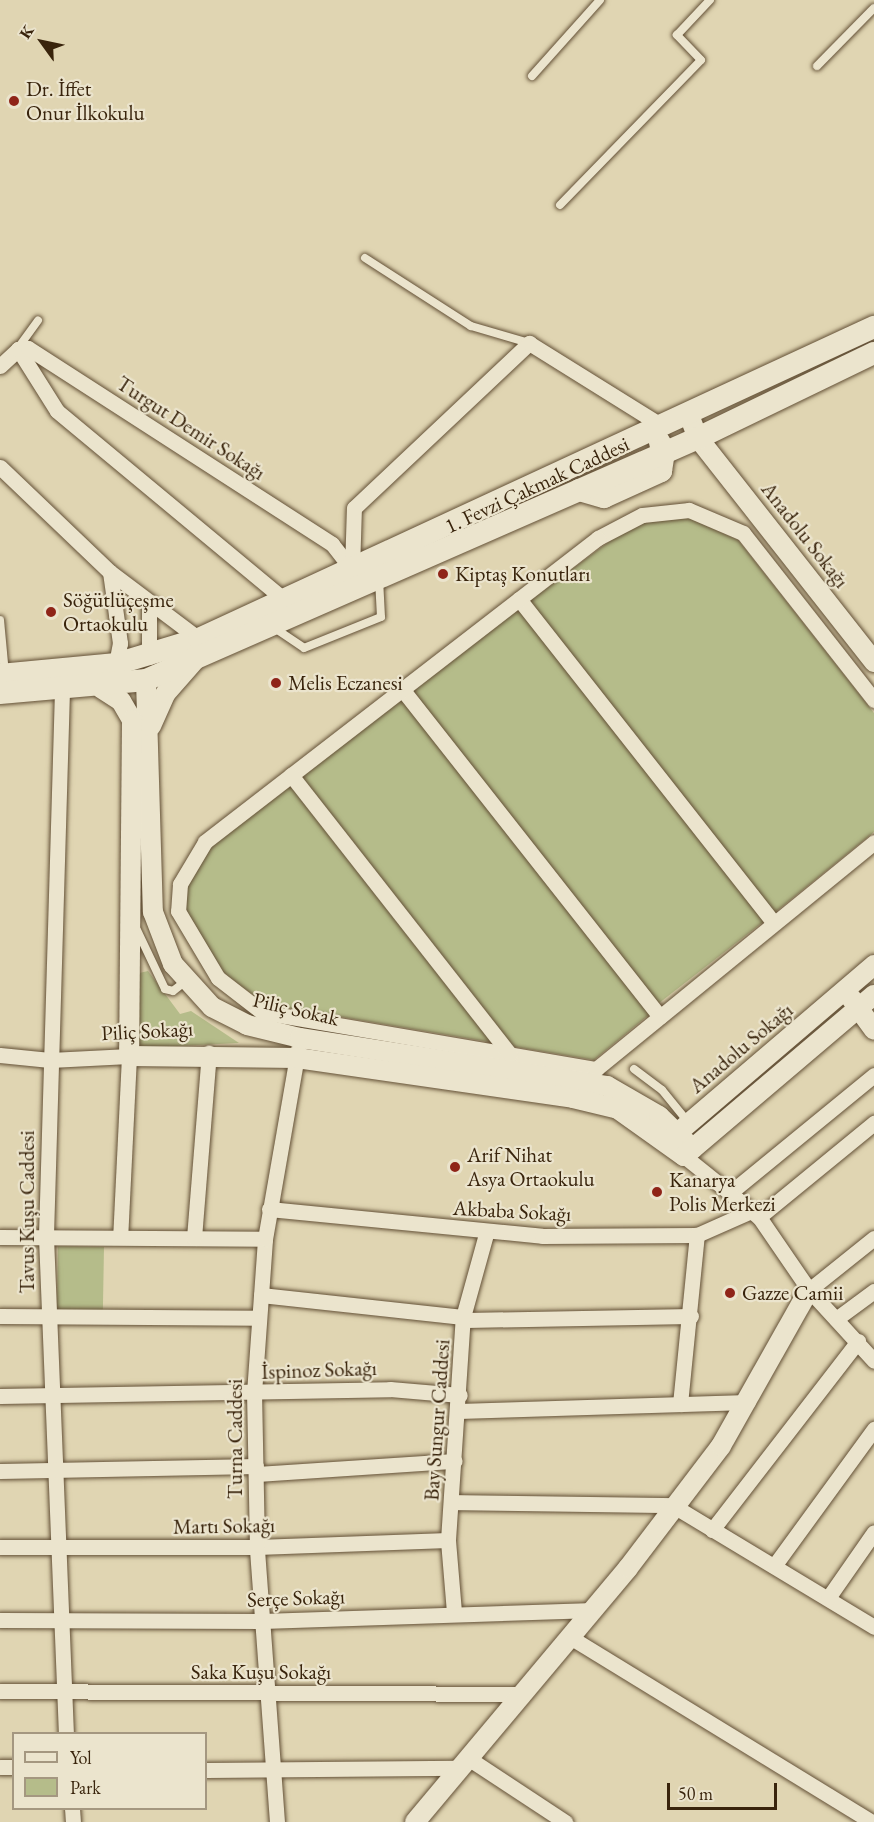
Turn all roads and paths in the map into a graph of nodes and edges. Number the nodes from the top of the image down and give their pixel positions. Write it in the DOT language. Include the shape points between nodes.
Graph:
graph roads {
  1 [pos="600,0"];
  2 [pos="710,0"];
  3 [pos="874,9"];
  4 [pos="817,66"];
  5 [pos="532,76"];
  6 [pos="560,205"];
  7 [pos="365,258"];
  8 [pos="38,320"];
  9 [pos="874,327"];
  10 [pos="529,343"];
  11 [pos="18,349"];
  12 [pos="874,352"];
  13 [pos="0,366"];
  14 [pos="689,415"];
  15 [pos="654,431"];
  16 [pos="698,438"];
  17 [pos="664,453"];
  18 [pos="0,467"];
  19 [pos="352,570"];
  20 [pos="110,572"];
  21 [pos="379,577"];
  22 [pos="519,599"];
  23 [pos="286,602"];
  24 [pos="149,606"];
  25 [pos="0,621"];
  26 [pos="272,627"];
  27 [pos="197,650"];
  28 [pos="149,657"];
  29 [pos="874,662"];
  30 [pos="116,664"];
  31 [pos="146,680"];
  32 [pos="2,681"];
  33 [pos="101,688"];
  34 [pos="402,689"];
  35 [pos="62,690"];
  36 [pos="874,700"];
  37 [pos="149,731"];
  38 [pos="291,775"];
  39 [pos="141,811"];
  40 [pos="874,842"];
  41 [pos="134,908"];
  42 [pos="774,923"];
  43 [pos="207,964"];
  44 [pos="874,965"];
  45 [pos="187,981"];
  46 [pos="846,991"];
  47 [pos="874,995"];
  48 [pos="858,1008"];
  49 [pos="660,1017"];
  50 [pos="874,1030"];
  51 [pos="299,1048"];
  52 [pos="209,1053"];
  53 [pos="510,1054"];
  54 [pos="0,1055"];
  55 [pos="129,1056"];
  56 [pos="50,1060"];
  57 [pos="634,1069"];
  58 [pos="874,1075"];
  59 [pos="874,1123"];
  60 [pos="678,1133"];
  61 [pos="692,1158"];
  62 [pos="730,1193"];
  63 [pos="269,1209"];
  64 [pos="754,1214"];
  65 [pos="486,1234"];
  66 [pos="697,1234"];
  67 [pos="0,1237"];
  68 [pos="46,1237"];
  69 [pos="120,1237"];
  70 [pos="194,1238"];
  71 [pos="874,1238"];
  72 [pos="265,1239"];
  73 [pos="809,1290"];
  74 [pos="874,1291"];
  75 [pos="261,1295"];
  76 [pos="0,1316"];
  77 [pos="48,1316"];
  78 [pos="692,1316"];
  79 [pos="258,1318"];
  80 [pos="464,1318"];
  81 [pos="836,1318"];
  82 [pos="858,1341"];
  83 [pos="874,1361"];
  84 [pos="254,1393"];
  85 [pos="460,1395"];
  86 [pos="0,1396"];
  87 [pos="51,1397"];
  88 [pos="748,1402"];
  89 [pos="680,1404"];
  90 [pos="458,1411"];
  91 [pos="874,1429"];
  92 [pos="456,1461"];
  93 [pos="256,1470"];
  94 [pos="0,1471"];
  95 [pos="53,1471"];
  96 [pos="453,1502"];
  97 [pos="672,1505"];
  98 [pos="712,1530"];
  99 [pos="874,1532"];
  100 [pos="448,1540"];
  101 [pos="0,1547"];
  102 [pos="60,1547"];
  103 [pos="257,1547"];
  104 [pos="774,1566"];
  105 [pos="828,1598"];
  106 [pos="594,1610"];
  107 [pos="454,1612"];
  108 [pos="0,1620"];
  109 [pos="61,1620"];
  110 [pos="262,1621"];
  111 [pos="873,1625"];
  112 [pos="570,1637"];
  113 [pos="0,1691"];
  114 [pos="64,1691"];
  115 [pos="267,1693"];
  116 [pos="521,1694"];
  117 [pos="66,1732"];
  118 [pos="465,1764"];
  119 [pos="276,1768"];
  120 [pos="207,1770"];
  121 [pos="277,1822"];
  122 [pos="415,1822"];
  123 [pos="565,1822"];
  124 [pos="872,1822"];
  1 -- 5 [label="lane"];
  2 -- 6 [label="lane" via="677,35 701,60"];
  3 -- 4 [label="lane"];
  7 -- 10 [label="lane" via="471,326"];
  8 -- 11 [label="lane"];
  9 -- 14 [label="main road, 1. Fevzi Çakmak Caddesi"];
  10 -- 15 [label="street"];
  10 -- 19 [label="street" via="354,508"];
  11 -- 13 [label="street"];
  11 -- 19 [label="street, Turgut Demir Sokağı" via="28,348 332,544"];
  11 -- 23 [label="street" via="57,411"];
  12 -- 16 [label="main road"];
  14 -- 15 [label="main road, 1. Fevzi Çakmak Caddesi"];
  14 -- 16 [label="street, Anadolu Sokağı"];
  15 -- 17 [label="main road"];
  15 -- 19 [label="main road, 1. Fevzi Çakmak Caddesi"];
  16 -- 17 [label="main road"];
  16 -- 29 [label="street, Anadolu Sokağı"];
  17 -- 21 [label="main road"];
  18 -- 20 [label="street"];
  19 -- 23 [label="main road, 1. Fevzi Çakmak Caddesi"];
  20 -- 24 [label="street"];
  20 -- 30 [label="street" via="120,643"];
  21 -- 26 [label="main road"];
  21 -- 26 [label="lane" via="381,617 304,648"];
  22 -- 34 [label="street"];
  22 -- 36 [label="street" via="619,525 642,515 689,510 743,533"];
  22 -- 42 [label="street"];
  23 -- 27 [label="main road, 1. Fevzi Çakmak Caddesi"];
  24 -- 27 [label="street"];
  24 -- 28 [label="street"];
  25 -- 32 [label="lane"];
  26 -- 27 [label="main road"];
  27 -- 28 [label="main road"];
  27 -- 31 [label="main road"];
  27 -- 37 [label="street" via="166,693"];
  28 -- 30 [label="main road"];
  28 -- 31 [label="main road"];
  30 -- 31 [label="main road"];
  30 -- 32 [label="main road"];
  31 -- 33 [label="main road"];
  31 -- 37 [label="street, Piliç Sokak"];
  32 -- 35 [label="main road"];
  33 -- 35 [label="main road"];
  33 -- 39 [label="street" via="121,701 132,720"];
  34 -- 38 [label="street"];
  34 -- 49 [label="street"];
  35 -- 56 [label="street, Tavus Kuşu Caddesi"];
  37 -- 39 [label="street, Piliç Sokak"];
  38 -- 43 [label="street" via="205,842 185,873 178,911"];
  38 -- 53 [label="street"];
  39 -- 41 [label="street"];
  39 -- 45 [label="street, Piliç Sokak" via="153,912 173,964"];
  40 -- 42 [label="street"];
  41 -- 45 [label="lane" via="143,949 165,989 173,991"];
  41 -- 55 [label="street"];
  42 -- 49 [label="street"];
  43 -- 45 [label="street"];
  43 -- 53 [label="street" via="237,997 262,1012"];
  44 -- 46 [label="street, Anadolu Sokağı"];
  45 -- 51 [label="street, Piliç Sokak" via="212,1007"];
  46 -- 48 [label="street"];
  46 -- 60 [label="street, Anadolu Sokağı"];
  47 -- 48 [label="street"];
  48 -- 50 [label="street"];
  48 -- 61 [label="street"];
  49 -- 53 [label="street" via="596,1069"];
  51 -- 52 [label="street, Piliç Sokağı"];
  51 -- 60 [label="street, Piliç Sokak" via="606,1086"];
  51 -- 63 [label="street, Turna Caddesi"];
  52 -- 55 [label="street, Piliç Sokağı"];
  52 -- 70 [label="street"];
  54 -- 56 [label="street, Piliç Sokağı"];
  55 -- 56 [label="street, Piliç Sokağı"];
  55 -- 69 [label="street"];
  56 -- 68 [label="street, Tavus Kuşu Caddesi"];
  57 -- 60 [label="lane" via="662,1090"];
  58 -- 62 [label="street"];
  59 -- 64 [label="street, Akbaba Sokağı"];
  60 -- 61 [label="street, Piliç Sokak"];
  61 -- 62 [label="street"];
  62 -- 64 [label="street"];
  63 -- 65 [label="street, Akbaba Sokağı"];
  63 -- 72 [label="street, Turna Caddesi"];
  64 -- 66 [label="street, Akbaba Sokağı"];
  64 -- 73 [label="street"];
  65 -- 66 [label="street, Akbaba Sokağı"];
  65 -- 80 [label="street, Bay Sungur Caddesi"];
  66 -- 78 [label="street"];
  67 -- 68 [label="street"];
  68 -- 69 [label="street"];
  68 -- 77 [label="street, Tavus Kuşu Caddesi"];
  69 -- 70 [label="street"];
  70 -- 72 [label="street"];
  71 -- 73 [label="street"];
  72 -- 75 [label="street, Turna Caddesi"];
  73 -- 81 [label="street"];
  73 -- 88 [label="street"];
  74 -- 81 [label="street"];
  75 -- 79 [label="street, Turna Caddesi"];
  75 -- 80 [label="street"];
  76 -- 77 [label="street"];
  77 -- 79 [label="street"];
  77 -- 87 [label="street, Tavus Kuşu Caddesi"];
  78 -- 80 [label="street"];
  78 -- 89 [label="street"];
  79 -- 84 [label="street, Turna Caddesi"];
  80 -- 85 [label="street, Bay Sungur Caddesi"];
  81 -- 82 [label="street"];
  82 -- 83 [label="street"];
  82 -- 98 [label="street"];
  84 -- 85 [label="street, İspinoz Sokağı" via="390,1389"];
  84 -- 87 [label="street, İspinoz Sokağı"];
  84 -- 93 [label="street, Turna Caddesi"];
  85 -- 90 [label="street, Bay Sungur Caddesi"];
  86 -- 87 [label="street, İspinoz Sokağı"];
  87 -- 95 [label="street, Tavus Kuşu Caddesi"];
  88 -- 89 [label="street"];
  88 -- 97 [label="street" via="721,1446"];
  89 -- 90 [label="street"];
  90 -- 92 [label="street, Bay Sungur Caddesi"];
  91 -- 104 [label="street"];
  92 -- 93 [label="street"];
  92 -- 96 [label="street, Bay Sungur Caddesi"];
  93 -- 95 [label="street"];
  93 -- 103 [label="street, Turna Caddesi"];
  94 -- 95 [label="street"];
  95 -- 102 [label="street, Tavus Kuşu Caddesi"];
  96 -- 97 [label="street"];
  96 -- 100 [label="street, Bay Sungur Caddesi"];
  97 -- 98 [label="street"];
  97 -- 106 [label="street"];
  98 -- 104 [label="street"];
  99 -- 105 [label="street"];
  100 -- 103 [label="street, Martı Sokağı"];
  100 -- 107 [label="street, Bay Sungur Caddesi"];
  101 -- 102 [label="street, Martı Sokağı"];
  102 -- 103 [label="street, Martı Sokağı"];
  102 -- 109 [label="street, Tavus Kuşu Caddesi"];
  103 -- 110 [label="street, Turna Caddesi"];
  104 -- 105 [label="street"];
  105 -- 111 [label="street"];
  106 -- 107 [label="street, Serçe Sokağı"];
  106 -- 112 [label="street"];
  107 -- 110 [label="street, Serçe Sokağı"];
  108 -- 109 [label="street, Serçe Sokağı"];
  109 -- 110 [label="street, Serçe Sokağı"];
  109 -- 114 [label="street, Tavus Kuşu Caddesi"];
  110 -- 115 [label="street, Turna Caddesi"];
  112 -- 116 [label="street"];
  112 -- 124 [label="street"];
  113 -- 114 [label="street, Saka Kuşu Sokağı"];
  114 -- 115 [label="street, Saka Kuşu Sokağı"];
  114 -- 117 [label="street, Tavus Kuşu Caddesi"];
  115 -- 116 [label="street, Saka Kuşu Sokağı"];
  115 -- 119 [label="street, Turna Caddesi"];
  116 -- 118 [label="street"];
  118 -- 119 [label="street"];
  118 -- 122 [label="street"];
  118 -- 123 [label="street"];
  119 -- 120 [label="street"];
  119 -- 121 [label="street, Turna Caddesi"];
}
